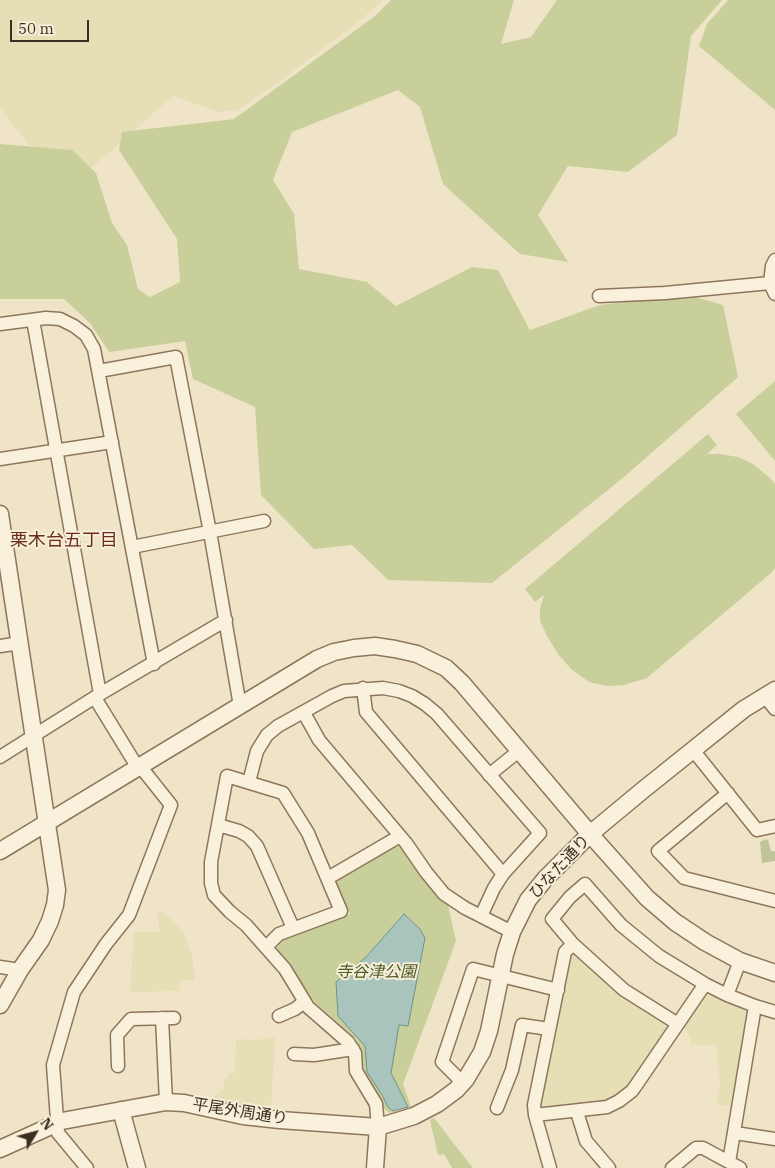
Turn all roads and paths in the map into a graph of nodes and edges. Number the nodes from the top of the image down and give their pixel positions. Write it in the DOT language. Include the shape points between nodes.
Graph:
graph roads {
  1 [pos="775,260"];
  2 [pos="772,289"];
  3 [pos="599,296"];
  4 [pos="33,320"];
  5 [pos="0,324"];
  6 [pos="99,371"];
  7 [pos="112,442"];
  8 [pos="57,451"];
  9 [pos="0,459"];
  10 [pos="0,514"];
  11 [pos="264,522"];
  12 [pos="210,532"];
  13 [pos="132,547"];
  14 [pos="226,620"];
  15 [pos="20,643"];
  16 [pos="0,646"];
  17 [pos="154,664"];
  18 [pos="362,688"];
  19 [pos="770,692"];
  20 [pos="98,696"];
  21 [pos="240,706"];
  22 [pos="775,709"];
  23 [pos="304,713"];
  24 [pos="34,736"];
  25 [pos="520,750"];
  26 [pos="693,750"];
  27 [pos="0,757"];
  28 [pos="139,767"];
  29 [pos="489,775"];
  30 [pos="249,782"];
  31 [pos="728,793"];
  32 [pos="46,824"];
  33 [pos="218,825"];
  34 [pos="775,826"];
  35 [pos="590,834"];
  36 [pos="400,836"];
  37 [pos="0,851"];
  38 [pos="504,874"];
  39 [pos="328,878"];
  40 [pos="775,901"];
  41 [pos="481,916"];
  42 [pos="293,928"];
  43 [pos="512,932"];
  44 [pos="573,944"];
  45 [pos="266,946"];
  46 [pos="740,961"];
  47 [pos="0,966"];
  48 [pos="20,970"];
  49 [pos="775,973"];
  50 [pos="501,977"];
  51 [pos="705,984"];
  52 [pos="558,990"];
  53 [pos="727,995"];
  54 [pos="304,1002"];
  55 [pos="0,1005"];
  56 [pos="755,1006"];
  57 [pos="775,1012"];
  58 [pos="279,1016"];
  59 [pos="678,1024"];
  60 [pos="548,1029"];
  61 [pos="353,1049"];
  62 [pos="294,1054"];
  63 [pos="118,1066"];
  64 [pos="462,1083"];
  65 [pos="166,1102"];
  66 [pos="497,1108"];
  67 [pos="121,1110"];
  68 [pos="577,1112"];
  69 [pos="534,1115"];
  70 [pos="56,1123"];
  71 [pos="378,1127"];
  72 [pos="735,1133"];
  73 [pos="775,1139"];
  74 [pos="0,1149"];
  75 [pos="734,1165"];
  76 [pos="87,1168"];
  77 [pos="137,1168"];
  78 [pos="375,1168"];
  79 [pos="550,1168"];
  80 [pos="609,1168"];
  81 [pos="672,1168"];
  1 -- 2 [label="street"];
  2 -- 3 [label="street" via="733,286"];
  4 -- 5 [label="street"];
  4 -- 6 [label="street" via="60,319 86,335 94,349"];
  4 -- 8 [label="street"];
  6 -- 7 [label="street"];
  6 -- 12 [label="street" via="176,357"];
  7 -- 8 [label="street"];
  7 -- 13 [label="street"];
  8 -- 9 [label="street"];
  8 -- 20 [label="street"];
  10 -- 15 [label="street"];
  11 -- 12 [label="street"];
  12 -- 13 [label="street"];
  12 -- 14 [label="street"];
  13 -- 17 [label="street"];
  14 -- 17 [label="street"];
  14 -- 21 [label="street"];
  15 -- 16 [label="street"];
  15 -- 24 [label="street"];
  17 -- 20 [label="street"];
  18 -- 23 [label="street" via="338,694"];
  18 -- 29 [label="street" via="399,691 426,704"];
  18 -- 38 [label="street" via="366,712"];
  19 -- 22 [label="street"];
  19 -- 26 [label="street, ひなた通り"];
  20 -- 24 [label="street"];
  20 -- 28 [label="street"];
  21 -- 25 [label="street" via="334,652 375,646 395,649 417,654 446,668"];
  21 -- 28 [label="street"];
  23 -- 30 [label="street" via="267,735 257,751"];
  23 -- 36 [label="street" via="318,740"];
  24 -- 27 [label="street"];
  24 -- 32 [label="street"];
  25 -- 29 [label="street"];
  25 -- 35 [label="street"];
  26 -- 31 [label="street"];
  26 -- 35 [label="street, ひなた通り"];
  28 -- 32 [label="street"];
  28 -- 70 [label="street" via="171,805 131,910 74,992 52,1065"];
  29 -- 38 [label="street" via="540,833"];
  30 -- 33 [label="street" via="227,776"];
  30 -- 39 [label="street" via="283,792 308,833"];
  31 -- 34 [label="street" via="757,830"];
  31 -- 40 [label="street" via="658,851 684,878"];
  32 -- 37 [label="street"];
  32 -- 48 [label="street" via="57,880 55,905 41,940"];
  33 -- 42 [label="street" via="239,831 257,846"];
  33 -- 45 [label="street" via="211,862 214,895"];
  35 -- 43 [label="street, ひなた通り" via="528,900"];
  35 -- 46 [label="street" via="647,898 675,922"];
  36 -- 39 [label="street"];
  36 -- 41 [label="street" via="444,894"];
  38 -- 41 [label="street"];
  39 -- 42 [label="street" via="341,911"];
  41 -- 43 [label="street"];
  42 -- 45 [label="street" via="279,934"];
  43 -- 50 [label="street, ひなた通り"];
  44 -- 51 [label="street" via="552,918 585,884 621,926 659,956"];
  44 -- 52 [label="street" via="566,952"];
  44 -- 59 [label="street" via="624,990"];
  45 -- 54 [label="street" via="285,969"];
  46 -- 49 [label="street"];
  46 -- 53 [label="street"];
  47 -- 48 [label="street"];
  48 -- 55 [label="street"];
  50 -- 52 [label="street"];
  50 -- 64 [label="street, ひなた通り" via="482,1052"];
  50 -- 64 [label="street" via="472,969 442,1062"];
  51 -- 53 [label="street"];
  51 -- 59 [label="street"];
  52 -- 60 [label="street"];
  53 -- 56 [label="street"];
  54 -- 58 [label="street"];
  54 -- 61 [label="street"];
  56 -- 57 [label="street"];
  56 -- 72 [label="street"];
  59 -- 68 [label="street" via="632,1091 607,1107"];
  60 -- 66 [label="street" via="522,1025 512,1070"];
  60 -- 69 [label="street"];
  61 -- 62 [label="street" via="315,1061"];
  61 -- 71 [label="street" via="356,1071 376,1104"];
  63 -- 65 [label="street" via="117,1035 131,1019 168,1018"];
  64 -- 71 [label="street, ひなた通り" via="437,1104 414,1116"];
  65 -- 67 [label="street, 平尾外周通り"];
  65 -- 71 [label="street, 平尾外周通り" via="244,1116"];
  67 -- 70 [label="street, 平尾外周通り"];
  67 -- 77 [label="street"];
  68 -- 69 [label="street"];
  68 -- 80 [label="street" via="586,1141"];
  69 -- 79 [label="street"];
  70 -- 74 [label="street, 平尾外周通り"];
  70 -- 76 [label="street" via="58,1133"];
  71 -- 78 [label="street"];
  72 -- 73 [label="street"];
  72 -- 75 [label="street"];
  75 -- 81 [label="street" via="703,1148 696,1148"];
}
